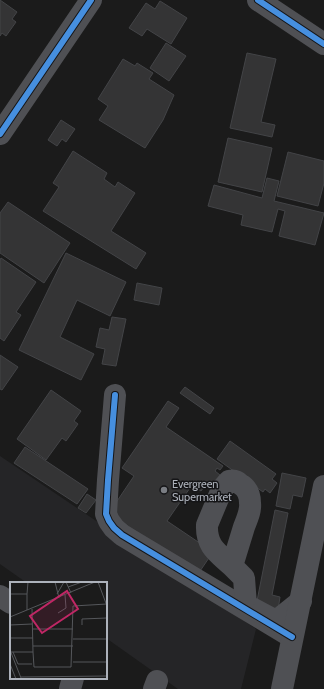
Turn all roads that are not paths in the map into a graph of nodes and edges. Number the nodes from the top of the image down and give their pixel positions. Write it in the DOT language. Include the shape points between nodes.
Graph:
graph roads {
  1 [pos="91,0"];
  2 [pos="258,0"];
  3 [pos="324,44"];
  4 [pos="0,134"];
  5 [pos="115,395"];
  6 [pos="324,486"];
  7 [pos="319,536"];
  8 [pos="232,566"];
  9 [pos="0,596"];
  10 [pos="301,601"];
  11 [pos="10,602"];
  12 [pos="292,637"];
  13 [pos="73,679"];
  14 [pos="70,689"];
  15 [pos="282,689"];
  1 -- 4 [label="street"];
  2 -- 3 [label="street"];
  5 -- 12 [label="street" via="106,514 114,528"];
  6 -- 7 [label="street"];
  7 -- 10 [label="street"];
  8 -- 10 [label="street" via="244,578 246,605 276,621"];
  9 -- 11 [label="street"];
  10 -- 12 [label="street"];
  12 -- 15 [label="street"];
  13 -- 14 [label="street"];
}
